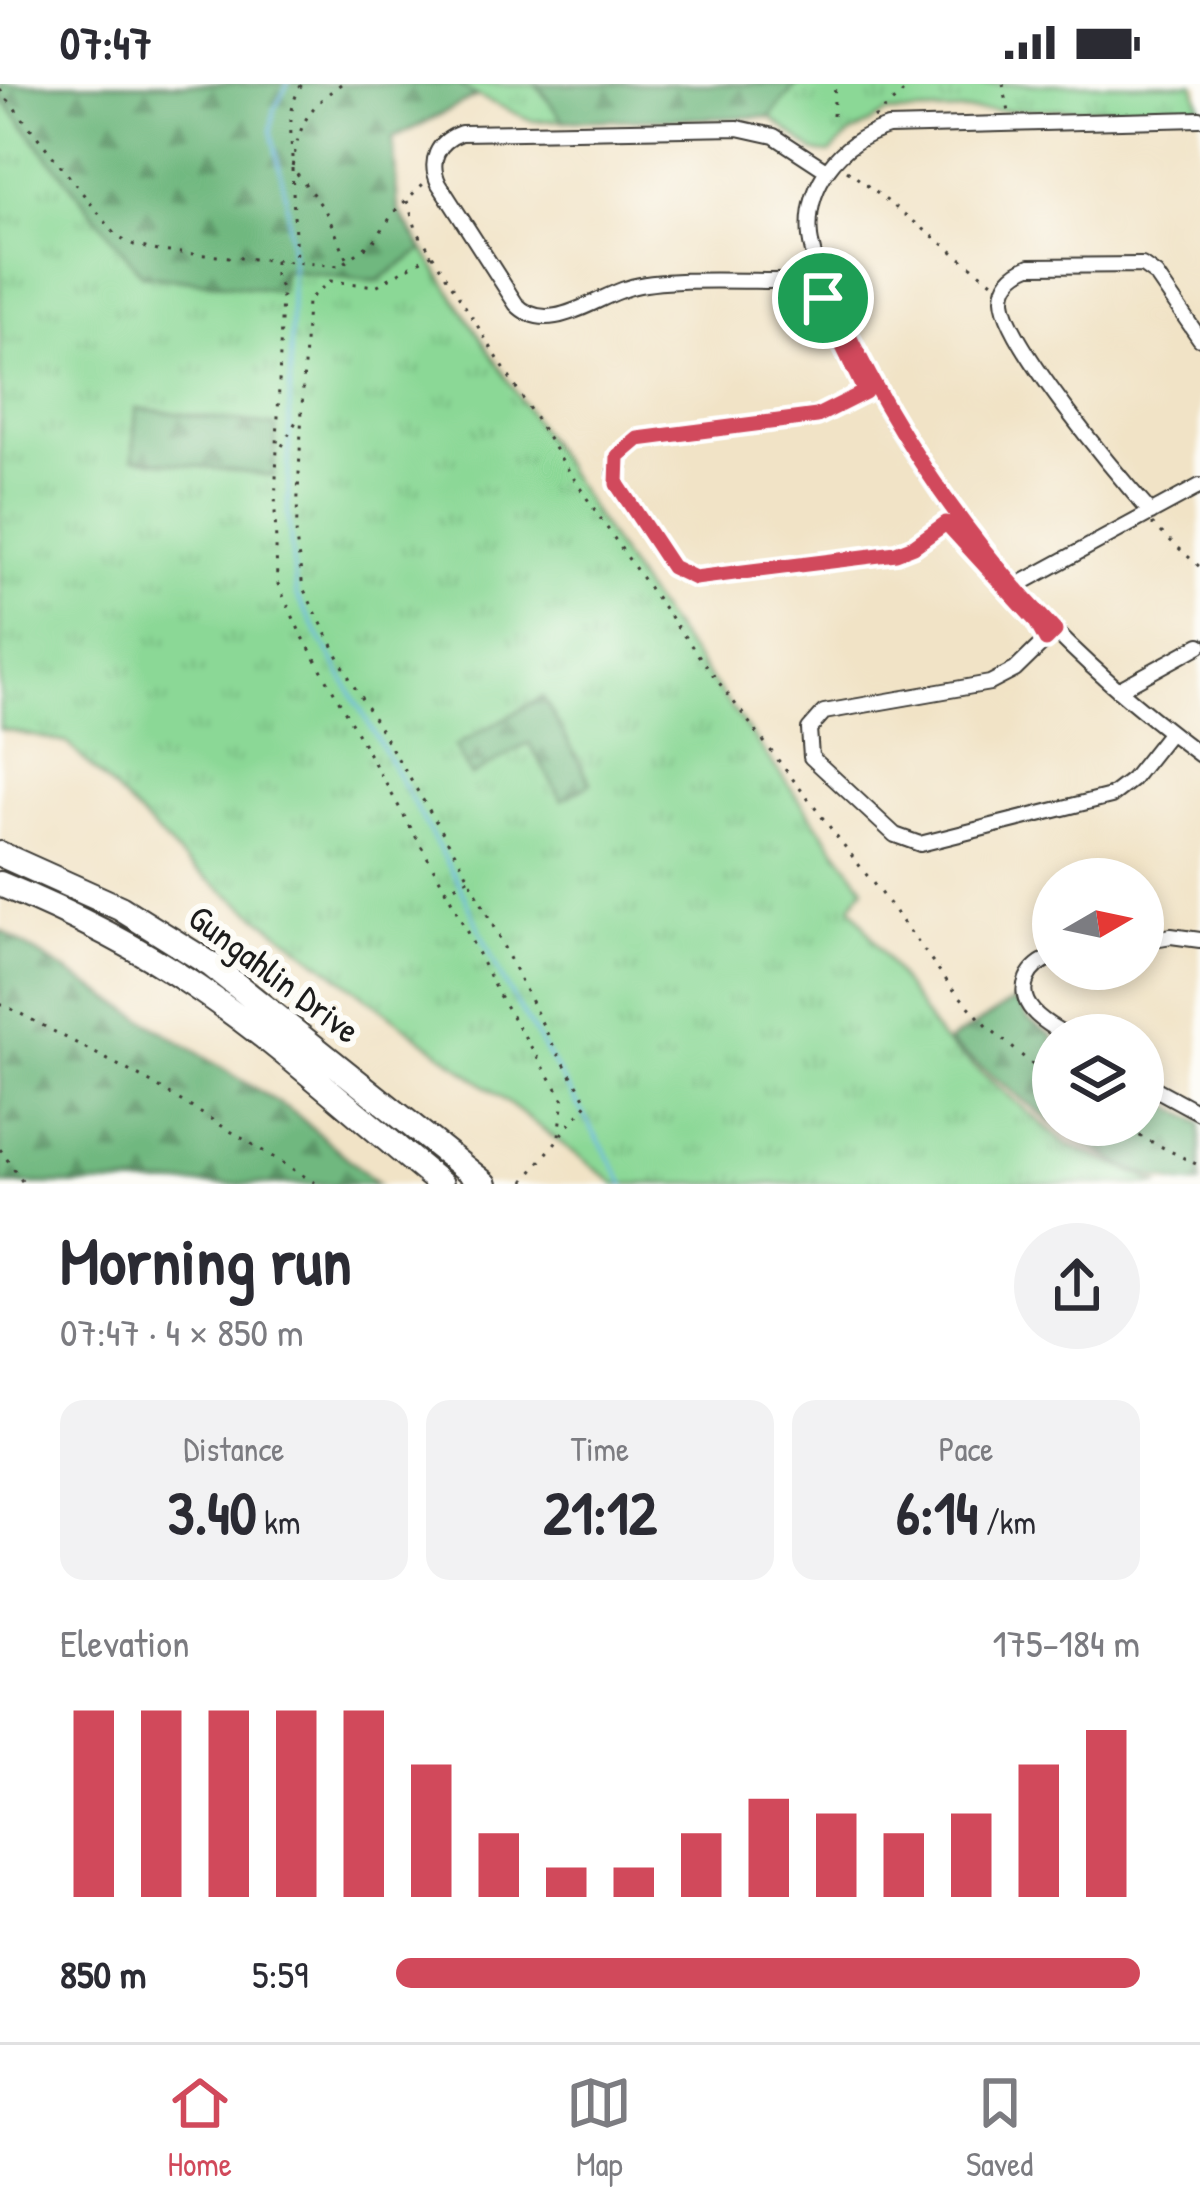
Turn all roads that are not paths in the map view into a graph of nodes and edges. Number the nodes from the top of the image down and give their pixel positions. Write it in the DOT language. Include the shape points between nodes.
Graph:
graph roads {
  1 [pos="1200,119"];
  2 [pos="831,164"];
  3 [pos="821,276"];
  4 [pos="1200,339"];
  5 [pos="874,387"];
  6 [pos="1200,486"];
  7 [pos="1151,512"];
  8 [pos="956,515"];
  9 [pos="1014,587"];
  10 [pos="1055,631"];
  11 [pos="1200,645"];
  12 [pos="1118,690"];
  13 [pos="1170,732"];
  14 [pos="1200,754"];
  15 [pos="0,854"];
  16 [pos="0,888"];
  17 [pos="1164,937"];
  18 [pos="1200,940"];
  19 [pos="1032,971"];
  20 [pos="1035,1014"];
  21 [pos="1164,1093"];
  22 [pos="1200,1112"];
  23 [pos="441,1184"];
  24 [pos="485,1184"];
  1 -- 2 [label="street" via="887,128 857,140"];
  2 -- 3 [label="street" via="810,221"];
  2 -- 3 [label="street" via="738,128 460,134 439,148 434,174 516,304 534,317 641,285"];
  3 -- 5 [label="street"];
  4 -- 7 [label="street" via="1156,275 1136,264 1030,266 1004,292 1007,315 1052,389"];
  5 -- 8 [label="street"];
  5 -- 8 [label="street" via="817,416 638,439 618,456 617,484 672,567 695,578 896,553"];
  6 -- 7 [label="street"];
  7 -- 9 [label="street"];
  8 -- 9 [label="street"];
  9 -- 10 [label="street"];
  10 -- 12 [label="street"];
  10 -- 13 [label="street" via="990,683 824,712 809,729 811,757 895,835 920,844 1111,796"];
  11 -- 12 [label="street"];
  12 -- 13 [label="street"];
  13 -- 14 [label="street"];
  15 -- 24 [label="highway, Gungahlin Drive" via="120,908 210,964"];
  16 -- 23 [label="highway, Gungahlin Drive" via="152,958 239,1017"];
  17 -- 18 [label="street"];
  19 -- 20 [label="street" via="1025,994"];
  21 -- 22 [label="street"];
}
